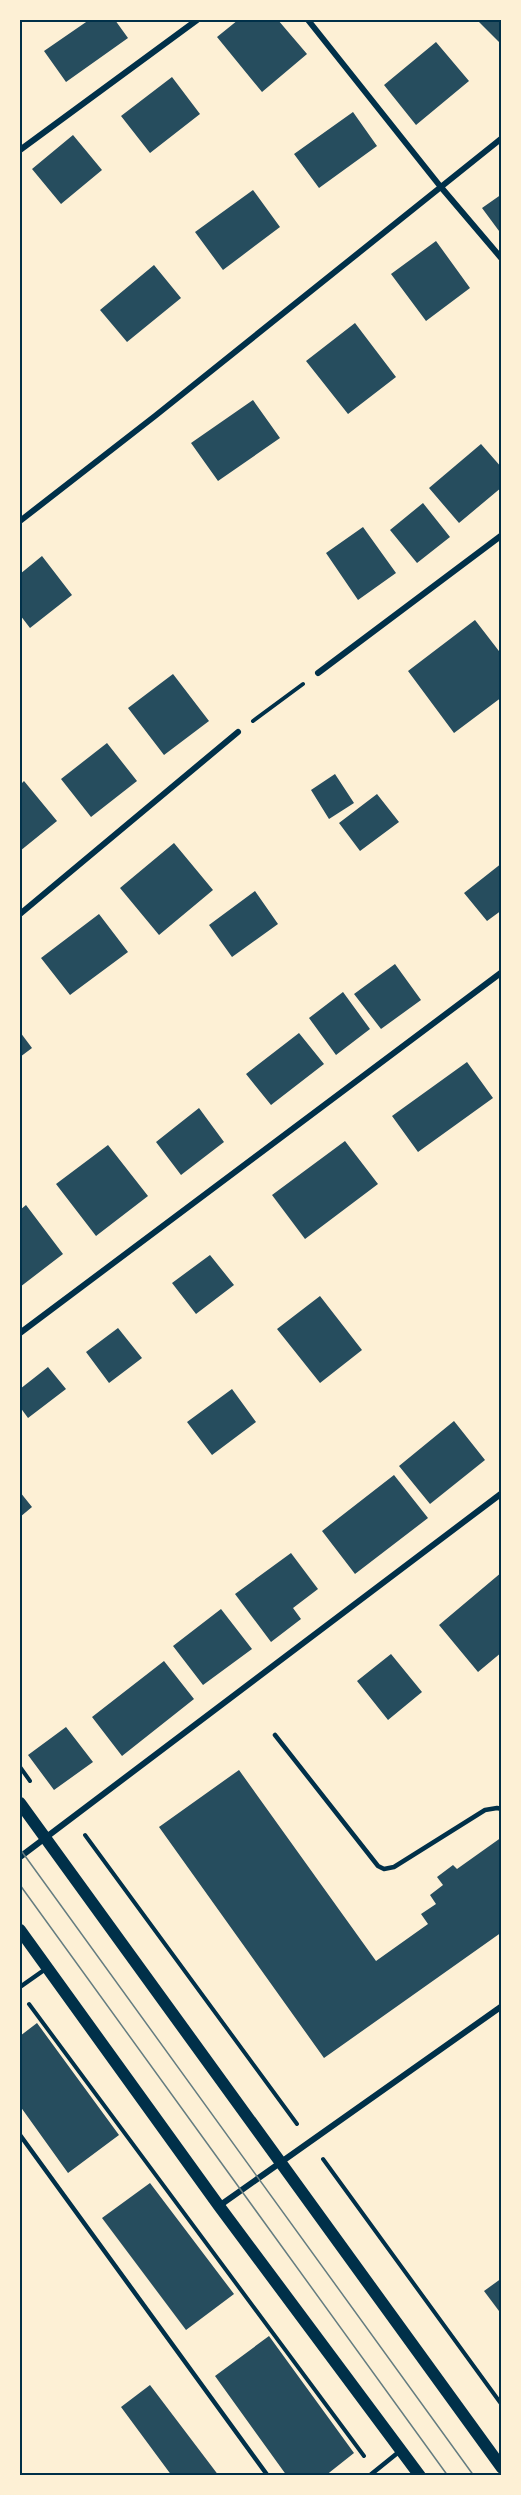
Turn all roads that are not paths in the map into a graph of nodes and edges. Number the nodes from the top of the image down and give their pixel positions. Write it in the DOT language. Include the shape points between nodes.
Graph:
graph roads {
  1 [pos="197,20"];
  2 [pos="308,20"];
  3 [pos="501,138"];
  4 [pos="20,150"];
  5 [pos="440,186"];
  6 [pos="501,260"];
  7 [pos="20,521"];
  8 [pos="501,535"];
  9 [pos="318,673"];
  10 [pos="238,732"];
  11 [pos="20,914"];
  12 [pos="501,972"];
  13 [pos="20,1333"];
  14 [pos="501,1493"];
  15 [pos="275,1735"];
  16 [pos="20,1803"];
  17 [pos="501,1809"];
  18 [pos="46,1839"];
  19 [pos="20,1857"];
  20 [pos="20,1930"];
  21 [pos="47,1968"];
  22 [pos="20,1987"];
  23 [pos="501,2006"];
  24 [pos="20,2135"];
  25 [pos="280,2164"];
  26 [pos="219,2206"];
  27 [pos="401,2450"];
  28 [pos="501,2468"];
  29 [pos="267,2475"];
  30 [pos="369,2475"];
  31 [pos="420,2475"];
  1 -- 4 [label="street"];
  2 -- 5 [label="street"];
  3 -- 5 [label="street"];
  5 -- 6 [label="street"];
  5 -- 7 [label="street"];
  8 -- 9 [label="street"];
  10 -- 11 [label="street"];
  12 -- 13 [label="street"];
  14 -- 18 [label="street"];
  15 -- 17 [label="lane" via="384,1869 394,1867 485,1810"];
  16 -- 18 [label="main road"];
  18 -- 19 [label="street"];
  18 -- 25 [label="main road"];
  20 -- 21 [label="main road"];
  21 -- 22 [label="lane"];
  21 -- 26 [label="main road"];
  23 -- 25 [label="street"];
  24 -- 29 [label="lane"];
  25 -- 26 [label="street"];
  25 -- 28 [label="main road"];
  26 -- 27 [label="main road"];
  27 -- 30 [label="lane"];
  27 -- 31 [label="main road"];
}
